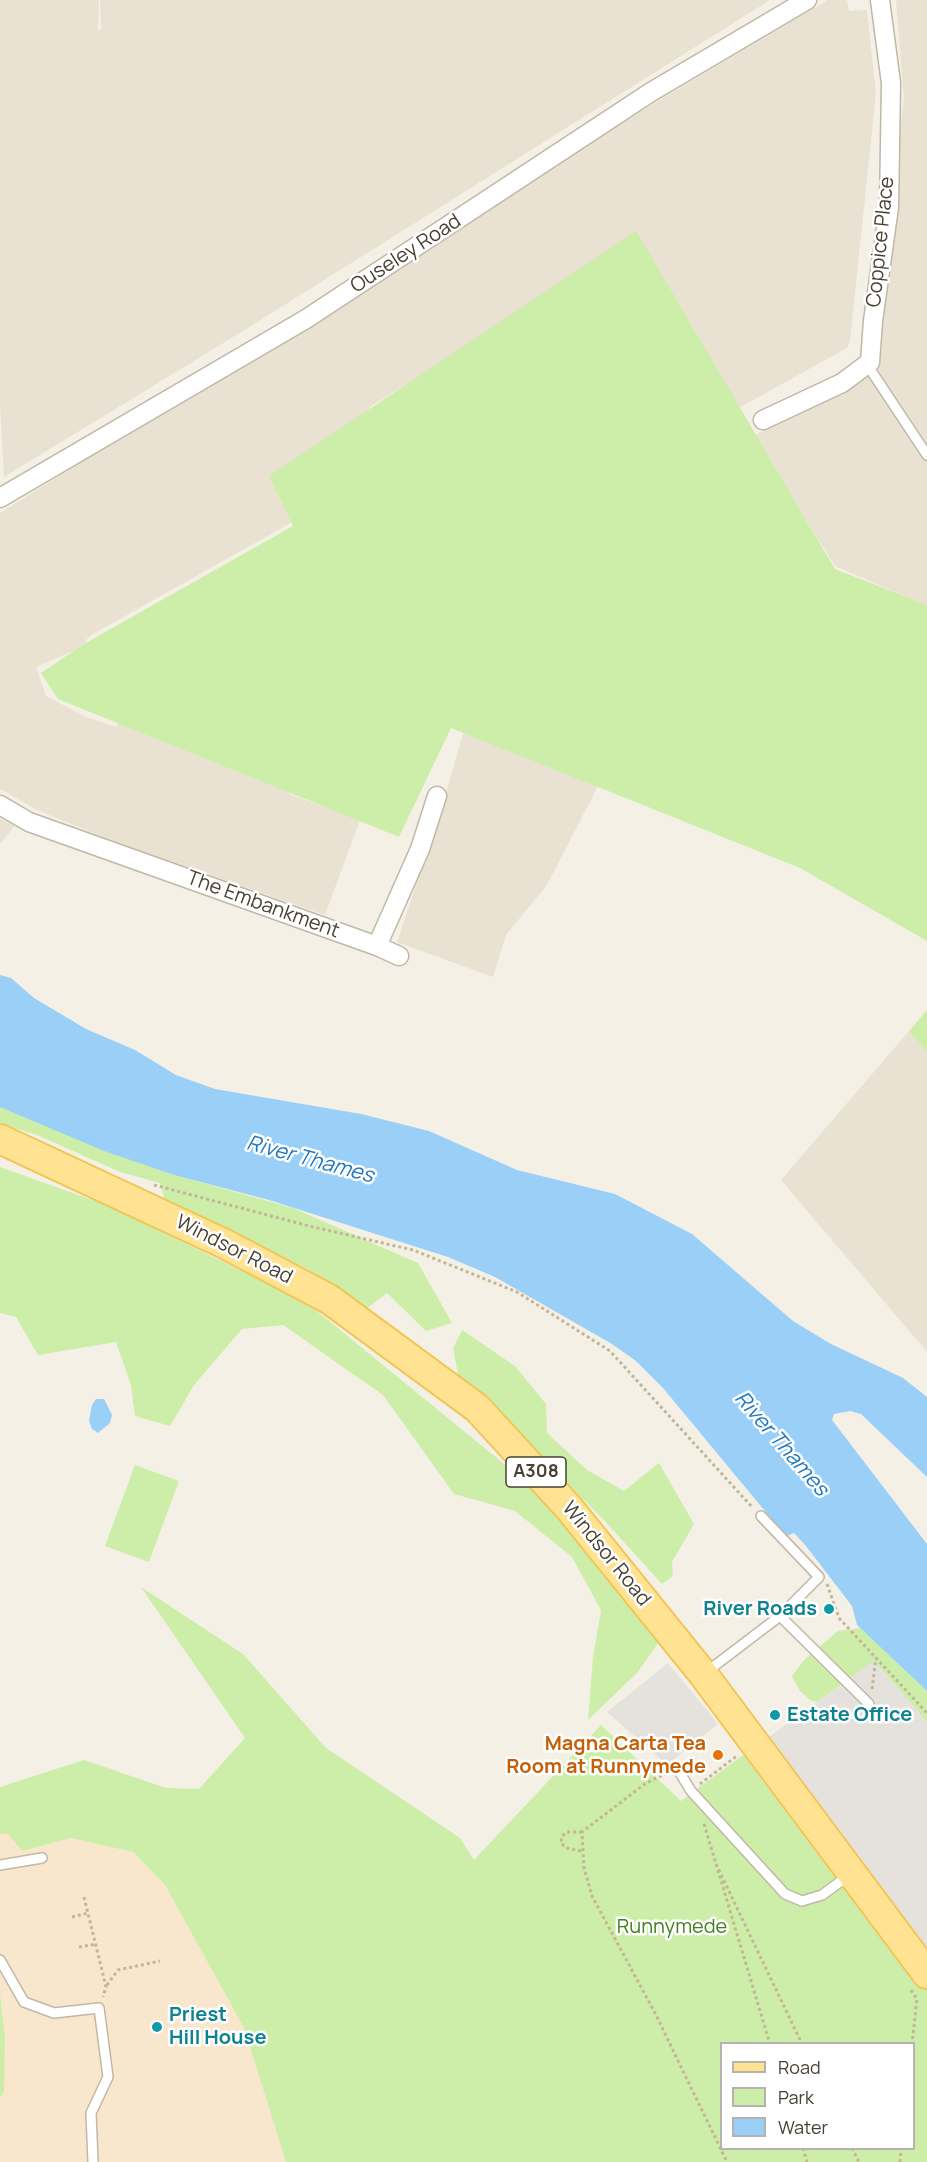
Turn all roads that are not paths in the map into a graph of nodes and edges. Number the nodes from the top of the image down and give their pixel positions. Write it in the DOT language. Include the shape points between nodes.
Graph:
graph roads {
  1 [pos="807,0"];
  2 [pos="880,0"];
  3 [pos="868,366"];
  4 [pos="763,420"];
  5 [pos="927,455"];
  6 [pos="0,498"];
  7 [pos="437,796"];
  8 [pos="0,805"];
  9 [pos="377,946"];
  10 [pos="399,956"];
  11 [pos="0,1139"];
  12 [pos="761,1516"];
  13 [pos="780,1616"];
  14 [pos="703,1674"];
  15 [pos="869,1704"];
  16 [pos="677,1768"];
  17 [pos="42,1858"];
  18 [pos="0,1865"];
  19 [pos="852,1873"];
  20 [pos="0,1960"];
  21 [pos="927,1974"];
  22 [pos="93,2162"];
  1 -- 6 [label="street, Ouseley Road" via="651,92 306,320"];
  2 -- 3 [label="street, Coppice Place" via="891,83 889,207"];
  3 -- 4 [label="street" via="842,383"];
  3 -- 5 [label="lane"];
  7 -- 9 [label="street" via="420,849"];
  8 -- 9 [label="street, The Embankment" via="29,822"];
  9 -- 10 [label="street, The Embankment"];
  11 -- 14 [label="main road, Windsor Road / A308" via="225,1244 329,1299 477,1408 569,1508"];
  12 -- 13 [label="lane" via="819,1576"];
  13 -- 14 [label="lane"];
  13 -- 15 [label="lane"];
  14 -- 19 [label="main road, Windsor Road / A308"];
  16 -- 19 [label="lane" via="694,1794 785,1894 802,1900 822,1895"];
  17 -- 18 [label="lane"];
  19 -- 21 [label="main road, Windsor Road / A308"];
  20 -- 22 [label="lane" via="24,2002 54,2013 99,2008 108,2077 91,2113"];
}
